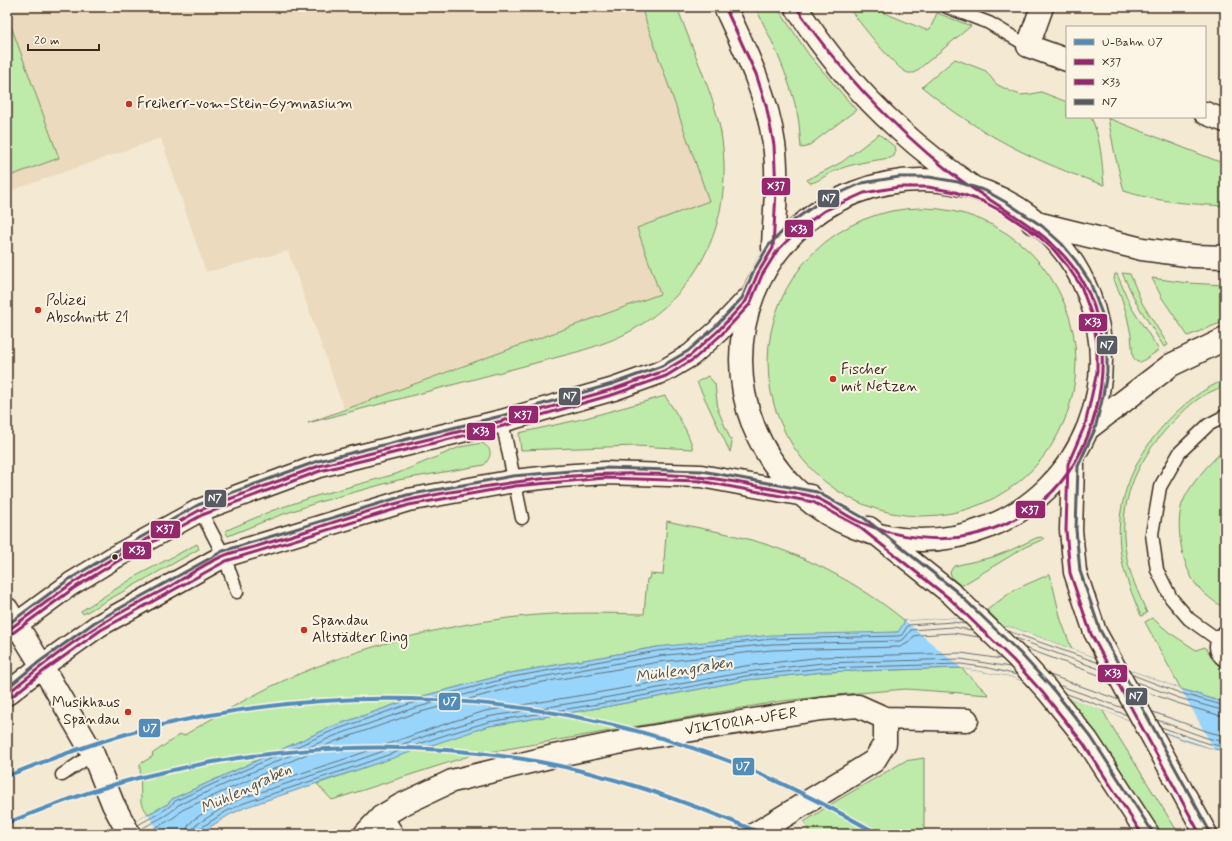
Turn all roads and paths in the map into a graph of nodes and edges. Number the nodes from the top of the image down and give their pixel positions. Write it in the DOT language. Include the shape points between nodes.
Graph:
graph roads {
  1 [pos="725,7"];
  2 [pos="796,7"];
  3 [pos="947,7"];
  4 [pos="1042,7"];
  5 [pos="1028,46"];
  6 [pos="1066,60"];
  7 [pos="1206,113"];
  8 [pos="1225,121"];
  9 [pos="984,196"];
  10 [pos="1026,221"];
  11 [pos="773,248"];
  12 [pos="1225,257"];
  13 [pos="746,301"];
  14 [pos="1225,339"];
  15 [pos="1225,416"];
  16 [pos="502,421"];
  17 [pos="1090,427"];
  18 [pos="1073,465"];
  19 [pos="514,481"];
  20 [pos="815,497"];
  21 [pos="200,510"];
  22 [pos="522,518"];
  23 [pos="861,522"];
  24 [pos="224,556"];
  25 [pos="238,592"];
  26 [pos="10,622"];
  27 [pos="1221,635"];
  28 [pos="1225,661"];
  29 [pos="42,666"];
  30 [pos="7,694"];
  31 [pos="885,718"];
  32 [pos="967,720"];
  33 [pos="93,754"];
  34 [pos="62,775"];
  35 [pos="386,826"];
  36 [pos="127,831"];
  37 [pos="365,834"];
  38 [pos="754,834"];
  39 [pos="1148,834"];
  40 [pos="1206,834"];
  1 -- 11 [label="main road" via="756,74 773,138 776,191"];
  2 -- 9 [label="main road" via="841,68 886,117 940,164"];
  3 -- 5 [label="lane" via="989,23"];
  4 -- 5 [label="main road"];
  5 -- 6 [label="main road"];
  7 -- 8 [label="main road"];
  9 -- 10 [label="main road"];
  9 -- 11 [label="main road" via="928,182 899,182 863,188 821,207 796,225"];
  10 -- 12 [label="main road" via="1142,249"];
  10 -- 17 [label="main road" via="1058,247 1072,264 1097,315 1102,343 1102,372"];
  11 -- 13 [label="main road" via="758,273"];
  13 -- 16 [label="main road" via="691,355 664,371 614,389"];
  13 -- 20 [label="main road" via="742,376 757,436 775,463"];
  14 -- 17 [label="main road" via="1166,368"];
  15 -- 27 [label="lane" via="1208,425 1180,452 1160,487 1152,534 1157,570 1171,598 1189,619"];
  16 -- 19 [label="lane"];
  16 -- 21 [label="main road" via="319,466"];
  17 -- 18 [label="main road"];
  18 -- 23 [label="main road" via="1061,482 1028,512 977,535 954,538 919,537"];
  18 -- 40 [label="main road" via="1071,530 1075,572 1094,632"];
  19 -- 20 [label="main road" via="605,473 685,475"];
  19 -- 22 [label="lane"];
  19 -- 24 [label="main road" via="408,500"];
  20 -- 23 [label="main road"];
  21 -- 24 [label="lane"];
  21 -- 26 [label="main road" via="115,557"];
  23 -- 39 [label="main road" via="953,595 1018,657 1087,740"];
  24 -- 25 [label="lane"];
  24 -- 29 [label="main road" via="98,626"];
  26 -- 29 [label="main road"];
  27 -- 28 [label="lane" via="1216,643 1216,651"];
  29 -- 30 [label="main road"];
  29 -- 33 [label="main road"];
  31 -- 32 [label="main road, VIKTORIA-UFER"];
  31 -- 35 [label="main road, VIKTORIA-UFER" via="858,706 821,709 637,739 554,756 452,781 401,805"];
  31 -- 38 [label="main road" via="886,743 874,761"];
  33 -- 34 [label="lane"];
  33 -- 36 [label="main road"];
  35 -- 37 [label="main road, VIKTORIA-UFER"];
}
